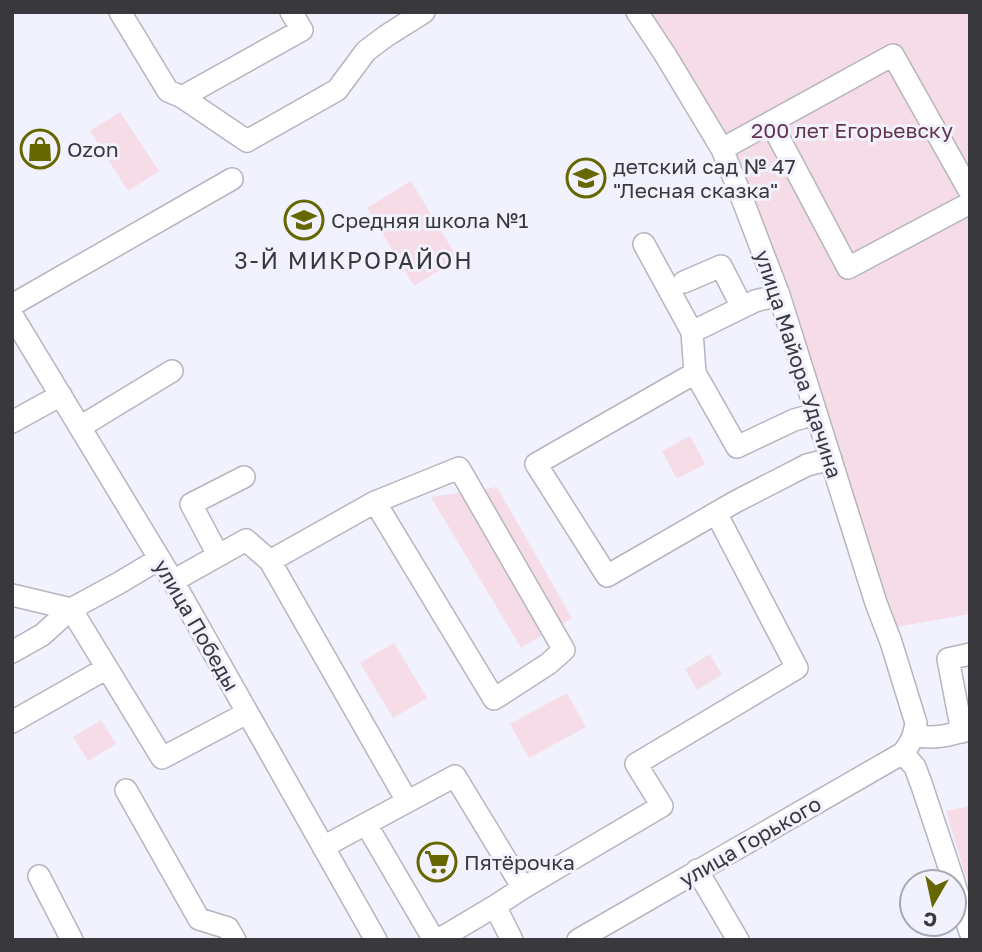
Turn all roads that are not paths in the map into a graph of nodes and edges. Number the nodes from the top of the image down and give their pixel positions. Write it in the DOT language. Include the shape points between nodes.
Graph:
graph roads {
  1 [pos="120,12"];
  2 [pos="291,12"];
  3 [pos="425,12"];
  4 [pos="637,12"];
  5 [pos="182,97"];
  6 [pos="771,123"];
  7 [pos="722,149"];
  8 [pos="232,179"];
  9 [pos="970,192"];
  10 [pos="970,204"];
  11 [pos="644,244"];
  12 [pos="684,282"];
  13 [pos="779,295"];
  14 [pos="12,305"];
  15 [pos="742,307"];
  16 [pos="12,314"];
  17 [pos="692,332"];
  18 [pos="172,372"];
  19 [pos="695,373"];
  20 [pos="61,395"];
  21 [pos="816,414"];
  22 [pos="15,415"];
  23 [pos="80,427"];
  24 [pos="831,459"];
  25 [pos="244,477"];
  26 [pos="375,502"];
  27 [pos="716,513"];
  28 [pos="218,555"];
  29 [pos="159,559"];
  30 [pos="270,561"];
  31 [pos="173,581"];
  32 [pos="12,595"];
  33 [pos="71,609"];
  34 [pos="12,652"];
  35 [pos="970,654"];
  36 [pos="107,668"];
  37 [pos="247,713"];
  38 [pos="12,722"];
  39 [pos="966,730"];
  40 [pos="909,744"];
  41 [pos="126,790"];
  42 [pos="407,801"];
  43 [pos="366,824"];
  44 [pos="323,847"];
  45 [pos="949,868"];
  46 [pos="698,870"];
  47 [pos="39,876"];
  48 [pos="523,888"];
  49 [pos="495,906"];
  50 [pos="72,940"];
  51 [pos="235,940"];
  52 [pos="376,940"];
  53 [pos="436,940"];
  54 [pos="512,940"];
  55 [pos="578,940"];
  56 [pos="738,940"];
  1 -- 5 [label="street" via="168,91"];
  2 -- 5 [label="street" via="302,30"];
  3 -- 5 [label="street" via="366,51 337,90 247,141"];
  4 -- 7 [label="street, улица Майора Удачина"];
  6 -- 7 [label="street"];
  6 -- 9 [label="street" via="893,55"];
  6 -- 10 [label="street" via="848,268"];
  7 -- 13 [label="street, улица Майора Удачина"];
  8 -- 14 [label="street"];
  11 -- 17 [label="street"];
  12 -- 15 [label="street" via="721,266"];
  13 -- 15 [label="street"];
  13 -- 21 [label="street, улица Майора Удачина"];
  15 -- 17 [label="street"];
  16 -- 20 [label="street, улица Победы"];
  17 -- 19 [label="street"];
  18 -- 23 [label="street"];
  19 -- 21 [label="street" via="737,447"];
  19 -- 27 [label="street" via="536,464 607,576"];
  20 -- 22 [label="street"];
  20 -- 23 [label="street, улица Победы"];
  21 -- 24 [label="street, улица Майора Удачина"];
  23 -- 29 [label="street, улица Победы"];
  24 -- 27 [label="street" via="807,465"];
  24 -- 40 [label="street, улица Майора Удачина" via="916,723"];
  25 -- 28 [label="street" via="191,504"];
  26 -- 26 [label="street" via="494,699 564,650 458,468"];
  26 -- 30 [label="street"];
  27 -- 48 [label="street" via="797,668 636,764 662,806"];
  28 -- 30 [label="street" via="246,540"];
  28 -- 31 [label="street"];
  29 -- 31 [label="street, улица Победы"];
  29 -- 33 [label="street"];
  30 -- 42 [label="street"];
  31 -- 37 [label="street, улица Победы"];
  32 -- 33 [label="street"];
  33 -- 34 [label="street" via="42,635"];
  33 -- 36 [label="street"];
  35 -- 39 [label="street" via="948,659"];
  36 -- 37 [label="street" via="162,758"];
  36 -- 38 [label="street"];
  37 -- 44 [label="street, улица Победы"];
  39 -- 40 [label="street"];
  40 -- 45 [label="street"];
  40 -- 46 [label="street, улица Горького"];
  41 -- 51 [label="street" via="200,919 228,928"];
  42 -- 43 [label="street"];
  42 -- 48 [label="street" via="455,776"];
  43 -- 44 [label="street"];
  43 -- 53 [label="street"];
  44 -- 52 [label="street, улица Победы"];
  46 -- 55 [label="street, улица Горького"];
  46 -- 56 [label="street"];
  47 -- 50 [label="street"];
  48 -- 49 [label="street"];
  49 -- 53 [label="street"];
  49 -- 54 [label="street"];
}
